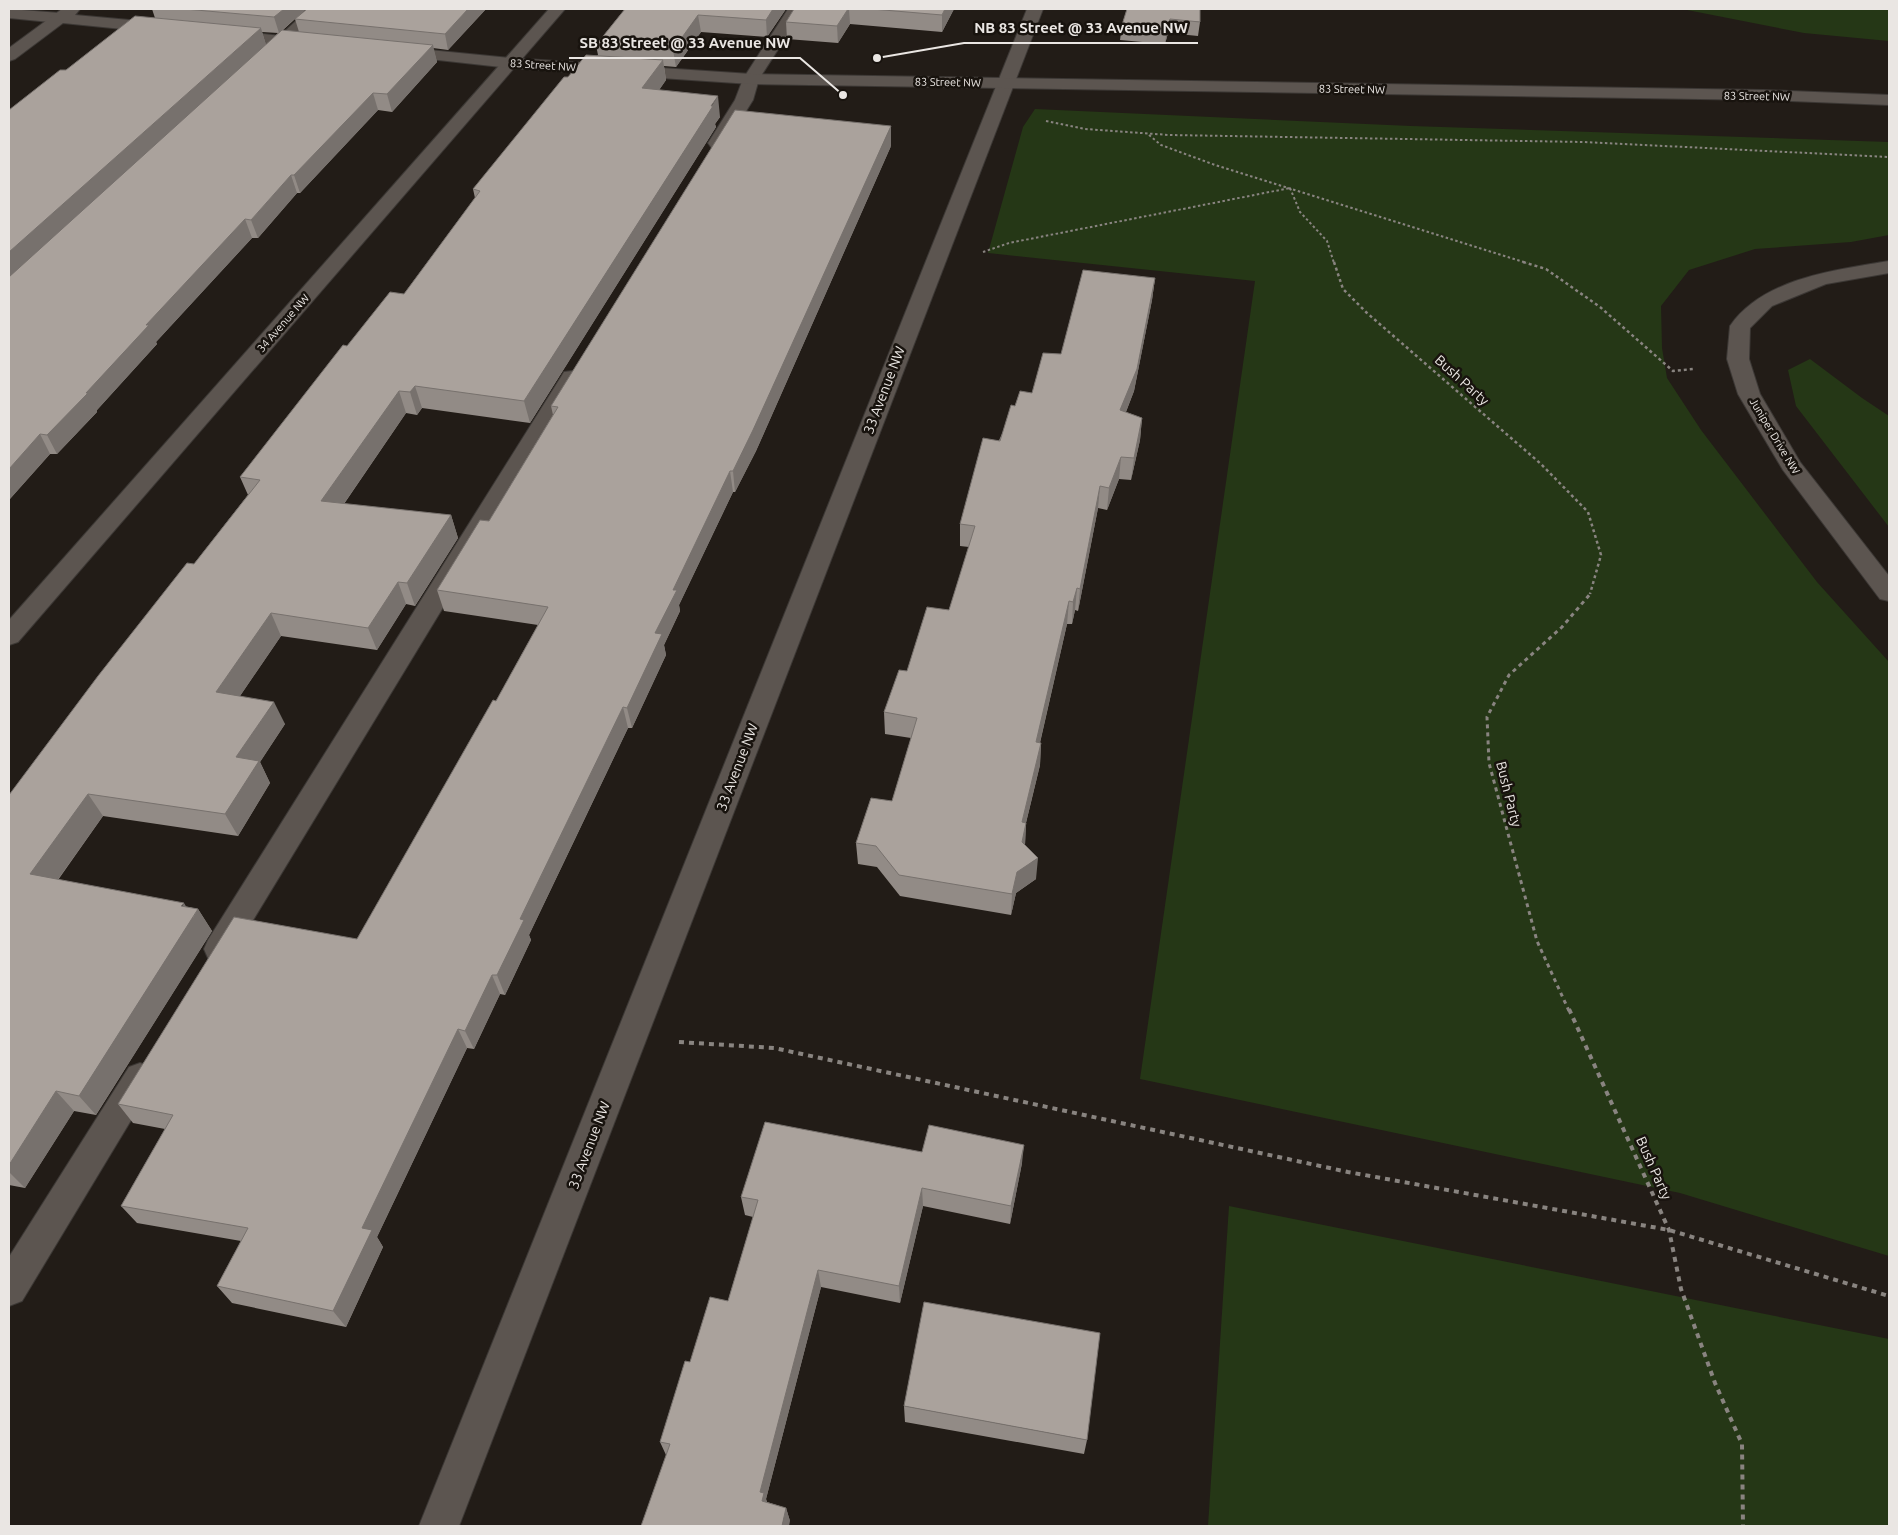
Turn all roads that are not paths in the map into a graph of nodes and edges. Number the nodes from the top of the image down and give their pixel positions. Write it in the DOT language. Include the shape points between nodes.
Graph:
graph roads {
  1 [pos="318,9"];
  2 [pos="557,9"];
  3 [pos="796,9"];
  4 [pos="1035,9"];
  5 [pos="9,13"];
  6 [pos="66,13"];
  7 [pos="177,30"];
  8 [pos="216,34"];
  9 [pos="284,41"];
  10 [pos="324,45"];
  11 [pos="383,51"];
  12 [pos="9,56"];
  13 [pos="511,63"];
  14 [pos="256,67"];
  15 [pos="751,79"];
  16 [pos="1006,83"];
  17 [pos="1889,100"];
  18 [pos="707,159"];
  19 [pos="1889,267"];
  20 [pos="586,354"];
  21 [pos="1889,593"];
  22 [pos="9,636"];
  23 [pos="208,966"];
  24 [pos="150,1060"];
  25 [pos="9,1289"];
  26 [pos="439,1526"];
  1 -- 9 [label="street"];
  2 -- 13 [label="street, 34 Avenue NW"];
  3 -- 15 [label="street"];
  4 -- 16 [label="street, 33 Avenue NW"];
  5 -- 6 [label="street"];
  6 -- 7 [label="street"];
  6 -- 12 [label="street"];
  8 -- 9 [label="street"];
  9 -- 10 [label="street"];
  9 -- 14 [label="street"];
  11 -- 13 [label="street, 83 Street NW"];
  13 -- 15 [label="street, 83 Street NW"];
  13 -- 22 [label="street, 34 Avenue NW"];
  15 -- 16 [label="street, 83 Street NW"];
  15 -- 18 [label="street" via="744,100"];
  16 -- 17 [label="street, 83 Street NW" via="1763,95"];
  16 -- 26 [label="street, 33 Avenue NW"];
  19 -- 21 [label="street, Juniper Drive NW" via="1821,279 1765,302 1740,326 1738,359 1749,394 1791,465"];
  20 -- 23 [label="street"];
  24 -- 25 [label="street"];
}
